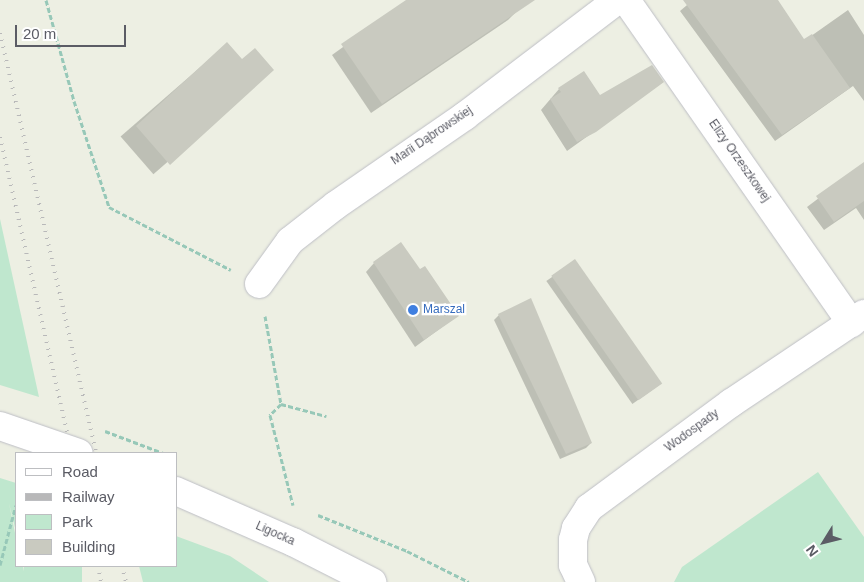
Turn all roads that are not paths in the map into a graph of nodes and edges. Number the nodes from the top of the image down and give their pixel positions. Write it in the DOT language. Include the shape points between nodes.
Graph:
graph roads {
  1 [pos="617,0"];
  2 [pos="626,0"];
  3 [pos="259,284"];
  4 [pos="858,318"];
  5 [pos="0,426"];
  6 [pos="76,452"];
  7 [pos="178,492"];
  8 [pos="372,582"];
  9 [pos="581,582"];
  1 -- 3 [label="street, Marii Dąbrowskiej" via="465,116 384,168 290,241"];
  2 -- 4 [label="street, Elizy Orzeszkowej"];
  4 -- 9 [label="street, Wodospady" via="730,403 589,508 576,528 573,540 573,565"];
  5 -- 6 [label="street, bridge"];
  7 -- 8 [label="street, Ligocka" via="294,542"];
}
